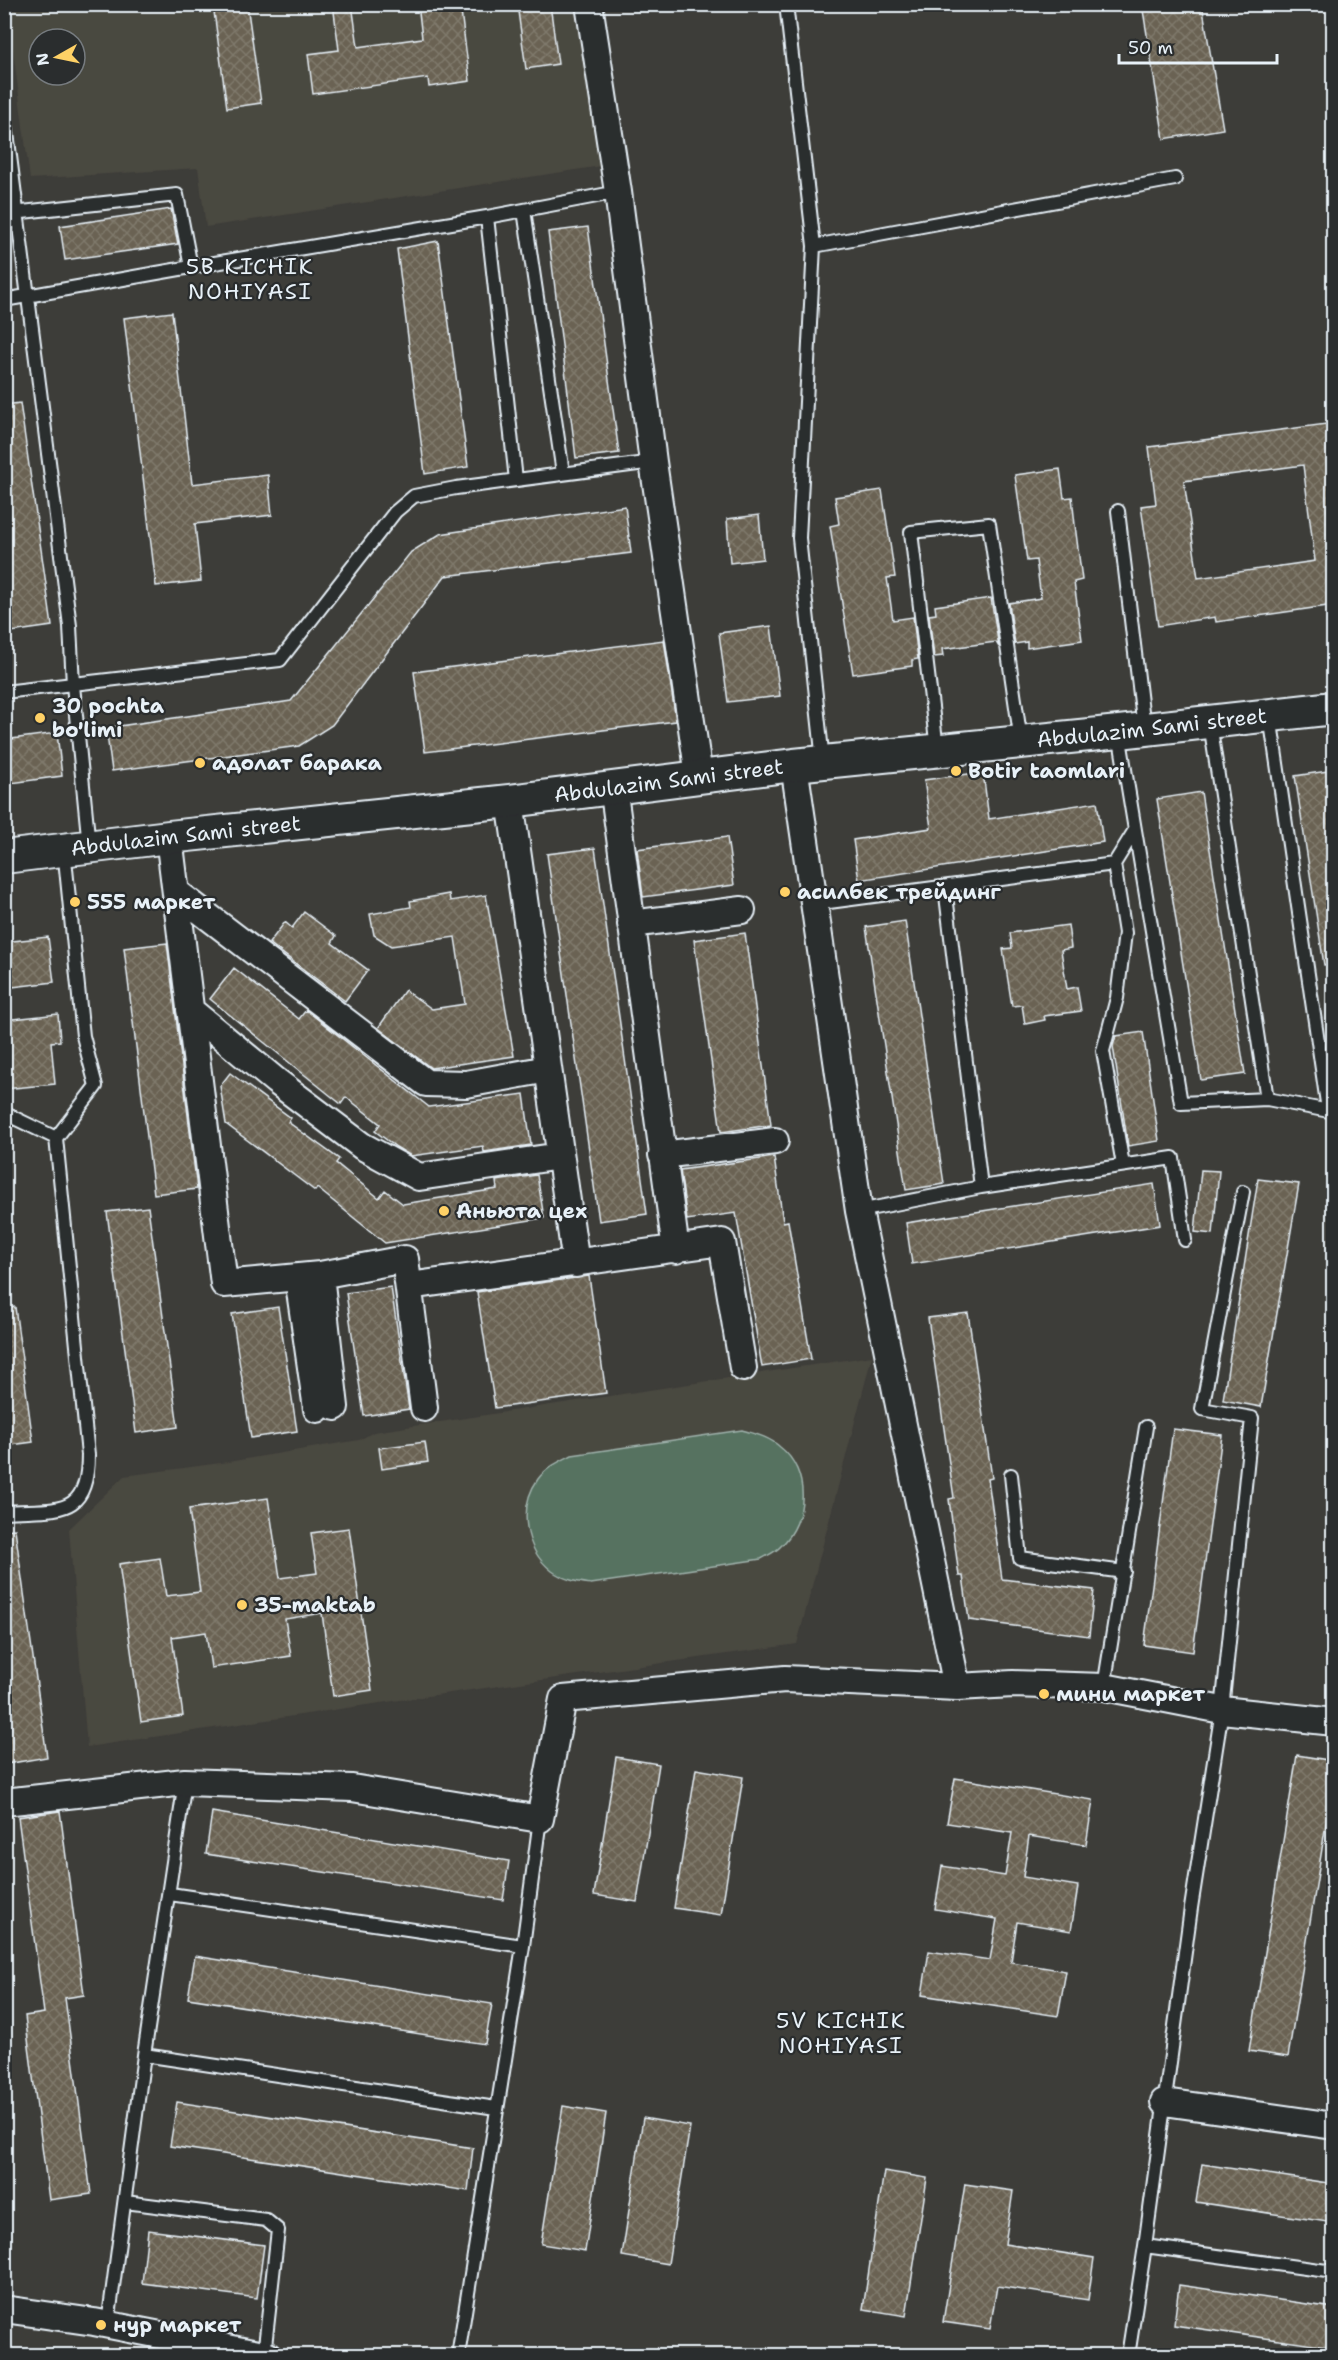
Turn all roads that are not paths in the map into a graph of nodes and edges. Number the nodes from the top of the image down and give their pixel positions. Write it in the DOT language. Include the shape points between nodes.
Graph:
graph roads {
  1 [pos="589,4"];
  2 [pos="786,4"];
  3 [pos="4,109"];
  4 [pos="1175,179"];
  5 [pos="618,192"];
  6 [pos="524,210"];
  7 [pos="11,213"];
  8 [pos="487,217"];
  9 [pos="814,246"];
  10 [pos="191,267"];
  11 [pos="28,294"];
  12 [pos="4,300"];
  13 [pos="653,462"];
  14 [pos="562,473"];
  15 [pos="516,480"];
  16 [pos="1118,511"];
  17 [pos="74,685"];
  18 [pos="4,693"];
  19 [pos="1334,708"];
  20 [pos="1270,715"];
  21 [pos="1210,722"];
  22 [pos="1131,731"];
  23 [pos="1021,742"];
  24 [pos="938,751"];
  25 [pos="808,764"];
  26 [pos="699,776"];
  27 [pos="613,786"];
  28 [pos="510,801"];
  29 [pos="1135,830"];
  30 [pos="169,837"];
  31 [pos="77,848"];
  32 [pos="4,856"];
  33 [pos="1114,864"];
  34 [pos="945,887"];
  35 [pos="176,892"];
  36 [pos="814,904"];
  37 [pos="742,910"];
  38 [pos="631,924"];
  39 [pos="190,1010"];
  40 [pos="548,1069"];
  41 [pos="1267,1099"];
  42 [pos="1331,1111"];
  43 [pos="4,1113"];
  44 [pos="56,1138"];
  45 [pos="775,1141"];
  46 [pos="662,1155"];
  47 [pos="560,1156"];
  48 [pos="1123,1165"];
  49 [pos="981,1187"];
  50 [pos="1243,1192"];
  51 [pos="859,1211"];
  52 [pos="1185,1240"];
  53 [pos="676,1250"];
  54 [pos="576,1264"];
  55 [pos="309,1276"];
  56 [pos="409,1286"];
  57 [pos="743,1368"];
  58 [pos="326,1408"];
  59 [pos="424,1408"];
  60 [pos="1146,1427"];
  61 [pos="1011,1475"];
  62 [pos="4,1512"];
  63 [pos="1124,1572"];
  64 [pos="957,1687"];
  65 [pos="1104,1687"];
  66 [pos="1222,1710"];
  67 [pos="1334,1722"];
  68 [pos="186,1782"];
  69 [pos="4,1802"];
  70 [pos="540,1820"];
  71 [pos="170,1894"];
  72 [pos="523,1946"];
  73 [pos="144,2055"];
  74 [pos="1164,2102"];
  75 [pos="496,2108"];
  76 [pos="1334,2126"];
  77 [pos="125,2202"];
  78 [pos="1145,2246"];
  79 [pos="1334,2272"];
  80 [pos="4,2309"];
  81 [pos="108,2324"];
  82 [pos="184,2347"];
  83 [pos="266,2355"];
  84 [pos="458,2355"];
  85 [pos="1128,2355"];
  1 -- 5 [label="street"];
  2 -- 9 [label="lane"];
  3 -- 7 [label="lane"];
  4 -- 9 [label="lane"];
  5 -- 6 [label="lane"];
  5 -- 13 [label="street"];
  6 -- 8 [label="lane"];
  6 -- 14 [label="lane"];
  7 -- 10 [label="lane" via="177,195"];
  7 -- 11 [label="lane"];
  8 -- 10 [label="lane"];
  8 -- 15 [label="lane"];
  9 -- 25 [label="lane" via="800,538"];
  10 -- 11 [label="lane"];
  11 -- 12 [label="lane"];
  11 -- 17 [label="lane"];
  13 -- 14 [label="lane"];
  13 -- 26 [label="street"];
  14 -- 15 [label="lane"];
  15 -- 17 [label="lane" via="414,496 395,512 280,660"];
  16 -- 22 [label="lane"];
  17 -- 18 [label="lane"];
  17 -- 31 [label="lane"];
  19 -- 20 [label="street, Abdulazim Sami street"];
  20 -- 21 [label="street, Abdulazim Sami street"];
  20 -- 42 [label="lane"];
  21 -- 22 [label="street, Abdulazim Sami street"];
  21 -- 41 [label="lane"];
  22 -- 23 [label="street, Abdulazim Sami street"];
  22 -- 29 [label="lane"];
  23 -- 24 [label="street, Abdulazim Sami street"];
  23 -- 24 [label="lane" via="989,524 911,532"];
  24 -- 25 [label="street, Abdulazim Sami street"];
  25 -- 26 [label="street, Abdulazim Sami street"];
  25 -- 36 [label="street"];
  26 -- 27 [label="street, Abdulazim Sami street"];
  27 -- 28 [label="street, Abdulazim Sami street"];
  27 -- 38 [label="street"];
  28 -- 30 [label="street, Abdulazim Sami street"];
  28 -- 40 [label="street"];
  29 -- 33 [label="lane"];
  29 -- 41 [label="lane" via="1181,1104"];
  30 -- 31 [label="street, Abdulazim Sami street"];
  30 -- 35 [label="street"];
  31 -- 32 [label="street, Abdulazim Sami street"];
  31 -- 44 [label="lane" via="83,1036 96,1086"];
  33 -- 34 [label="lane"];
  33 -- 48 [label="lane" via="1125,933 1118,998 1103,1051"];
  34 -- 36 [label="lane"];
  34 -- 49 [label="lane"];
  35 -- 39 [label="street"];
  35 -- 40 [label="street" via="426,1083 466,1084"];
  36 -- 51 [label="street"];
  37 -- 38 [label="street"];
  38 -- 46 [label="street"];
  39 -- 47 [label="street" via="362,1146 419,1178"];
  39 -- 55 [label="street" via="224,1284"];
  40 -- 47 [label="street"];
  41 -- 42 [label="lane"];
  43 -- 44 [label="lane"];
  44 -- 62 [label="lane" via="88,1477 81,1496 68,1508"];
  45 -- 46 [label="street"];
  46 -- 53 [label="street"];
  47 -- 54 [label="street"];
  48 -- 49 [label="lane"];
  48 -- 52 [label="lane" via="1173,1158"];
  49 -- 51 [label="lane"];
  50 -- 66 [label="lane" via="1202,1409 1252,1418"];
  51 -- 64 [label="street"];
  53 -- 54 [label="street"];
  53 -- 57 [label="street" via="722,1242"];
  54 -- 56 [label="street"];
  55 -- 56 [label="street" via="405,1259"];
  55 -- 58 [label="street"];
  56 -- 59 [label="street"];
  60 -- 63 [label="lane"];
  61 -- 63 [label="lane" via="1020,1558"];
  63 -- 65 [label="lane"];
  64 -- 65 [label="street"];
  64 -- 70 [label="street" via="785,1679 563,1699"];
  65 -- 66 [label="street"];
  66 -- 67 [label="street"];
  66 -- 74 [label="lane"];
  68 -- 69 [label="street"];
  68 -- 70 [label="street" via="352,1788"];
  68 -- 71 [label="lane"];
  70 -- 72 [label="lane"];
  71 -- 72 [label="lane"];
  71 -- 73 [label="lane"];
  72 -- 75 [label="lane"];
  73 -- 75 [label="lane"];
  73 -- 77 [label="lane"];
  74 -- 76 [label="street"];
  74 -- 78 [label="lane"];
  75 -- 84 [label="lane"];
  77 -- 81 [label="lane"];
  77 -- 83 [label="lane" via="266,2220 278,2230"];
  78 -- 79 [label="lane"];
  78 -- 85 [label="lane"];
  80 -- 81 [label="street"];
  81 -- 82 [label="street"];
  82 -- 83 [label="street"];
}
